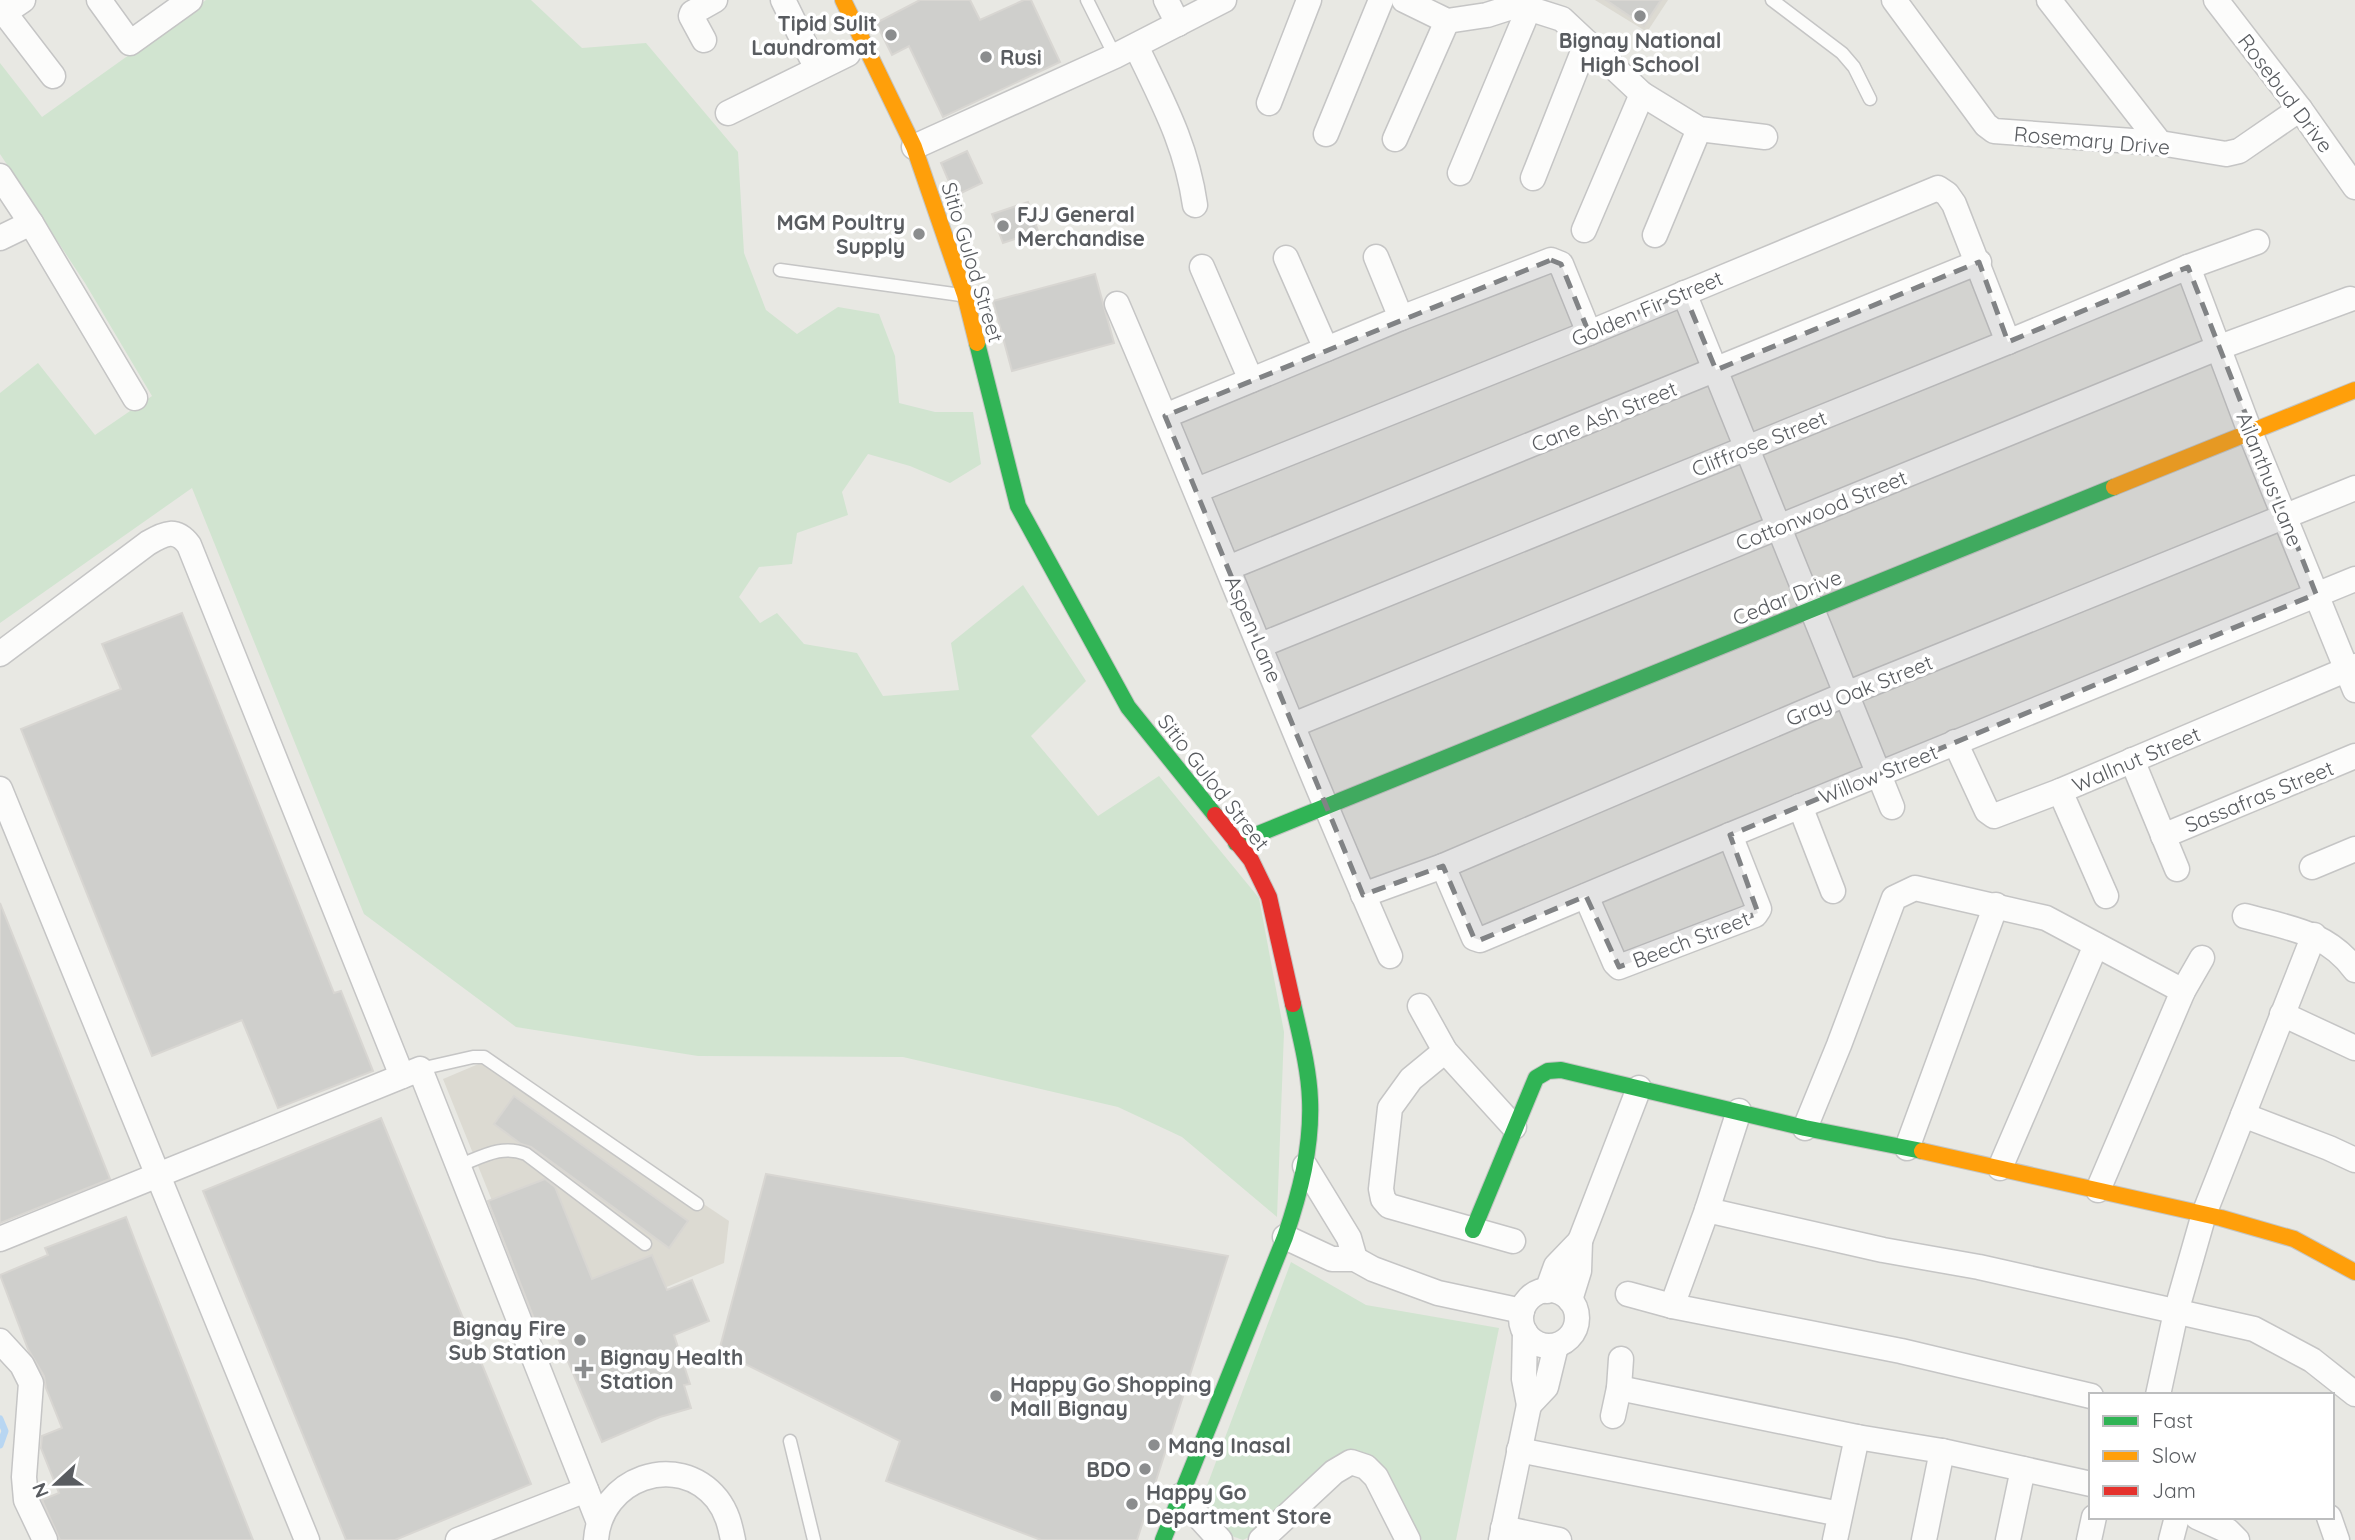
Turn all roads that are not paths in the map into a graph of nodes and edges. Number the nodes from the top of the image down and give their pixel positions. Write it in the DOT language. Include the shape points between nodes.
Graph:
graph roads {
  1 [pos="99,0"];
  2 [pos="190,0"];
  3 [pos="715,0"];
  4 [pos="783,0"];
  5 [pos="843,0"];
  6 [pos="1087,0"];
  7 [pos="1166,0"];
  8 [pos="1224,0"];
  9 [pos="1309,0"];
  10 [pos="1381,0"];
  11 [pos="1404,0"];
  12 [pos="1772,0"];
  13 [pos="1894,0"];
  14 [pos="2049,0"];
  15 [pos="2216,0"];
  16 [pos="9,7"];
  17 [pos="1529,8"];
  18 [pos="1447,21"];
  19 [pos="1178,24"];
  20 [pos="705,40"];
  21 [pos="1587,44"];
  22 [pos="1125,51"];
  23 [pos="848,54"];
  24 [pos="817,69"];
  25 [pos="53,76"];
  26 [pos="1642,94"];
  27 [pos="1870,99"];
  28 [pos="1269,103"];
  29 [pos="2300,109"];
  30 [pos="728,113"];
  31 [pos="1699,129"];
  32 [pos="1326,134"];
  33 [pos="1765,137"];
  34 [pos="1395,139"];
  35 [pos="2160,144"];
  36 [pos="914,147"];
  37 [pos="1460,173"];
  38 [pos="0,176"];
  39 [pos="1533,177"];
  40 [pos="2355,187"];
  41 [pos="1195,205"];
  42 [pos="31,223"];
  43 [pos="1584,230"];
  44 [pos="1655,235"];
  45 [pos="0,238"];
  46 [pos="2257,242"];
  47 [pos="1376,257"];
  48 [pos="1286,258"];
  49 [pos="1979,262"];
  50 [pos="1202,267"];
  51 [pos="2188,267"];
  52 [pos="780,270"];
  53 [pos="1684,293"];
  54 [pos="965,295"];
  55 [pos="2350,299"];
  56 [pos="1117,304"];
  57 [pos="1401,318"];
  58 [pos="1589,333"];
  59 [pos="2008,342"];
  60 [pos="2220,347"];
  61 [pos="1326,349"];
  62 [pos="1716,370"];
  63 [pos="1251,380"];
  64 [pos="2355,390"];
  65 [pos="135,398"];
  66 [pos="1166,416"];
  67 [pos="2250,432"];
  68 [pos="1748,447"];
  69 [pos="2355,488"];
  70 [pos="1197,490"];
  71 [pos="2284,517"];
  72 [pos="1779,527"];
  73 [pos="1228,568"];
  74 [pos="2355,579"];
  75 [pos="2316,594"];
  76 [pos="1812,610"];
  77 [pos="1261,645"];
  78 [pos="0,654"];
  79 [pos="2352,675"];
  80 [pos="1846,694"];
  81 [pos="1293,725"];
  82 [pos="1955,742"];
  83 [pos="2355,756"];
  84 [pos="2132,760"];
  85 [pos="1878,774"];
  86 [pos="0,789"];
  87 [pos="2060,791"];
  88 [pos="1325,806"];
  89 [pos="1800,806"];
  90 [pos="1892,807"];
  91 [pos="1730,835"];
  92 [pos="2163,836"];
  93 [pos="1236,844"];
  94 [pos="2355,849"];
  95 [pos="1443,866"];
  96 [pos="2312,867"];
  97 [pos="2177,869"];
  98 [pos="1833,891"];
  99 [pos="1363,895"];
  100 [pos="1586,896"];
  101 [pos="2106,897"];
  102 [pos="1996,905"];
  103 [pos="2245,916"];
  104 [pos="2314,935"];
  105 [pos="2096,944"];
  106 [pos="1390,956"];
  107 [pos="2202,958"];
  108 [pos="2355,970"];
  109 [pos="2183,990"];
  110 [pos="1420,1006"];
  111 [pos="2282,1014"];
  112 [pos="2355,1048"];
  113 [pos="1445,1051"];
  114 [pos="411,1073"];
  115 [pos="1639,1088"];
  116 [pos="1739,1111"];
  117 [pos="2243,1115"];
  118 [pos="1514,1127"];
  119 [pos="1805,1128"];
  120 [pos="1908,1148"];
  121 [pos="2355,1160"];
  122 [pos="1305,1166"];
  123 [pos="458,1167"];
  124 [pos="2000,1168"];
  125 [pos="157,1175"];
  126 [pos="2098,1190"];
  127 [pos="697,1204"];
  128 [pos="1707,1210"];
  129 [pos="2204,1214"];
  130 [pos="1474,1230"];
  131 [pos="1285,1237"];
  132 [pos="0,1239"];
  133 [pos="1513,1241"];
  134 [pos="645,1244"];
  135 [pos="1355,1259"];
  136 [pos="2355,1272"];
  137 [pos="1628,1294"];
  138 [pos="1558,1295"];
  139 [pos="1672,1306"];
  140 [pos="2176,1312"];
  141 [pos="1524,1322"];
  142 [pos="0,1341"];
  143 [pos="1556,1346"];
  144 [pos="1621,1359"];
  145 [pos="1619,1388"];
  146 [pos="2158,1393"];
  147 [pos="2355,1394"];
  148 [pos="2089,1396"];
  149 [pos="1529,1405"];
  150 [pos="1613,1416"];
  151 [pos="1857,1437"];
  152 [pos="790,1441"];
  153 [pos="1519,1450"];
  154 [pos="1942,1451"];
  155 [pos="2023,1469"];
  156 [pos="2089,1484"];
  157 [pos="586,1490"];
  158 [pos="1180,1496"];
  159 [pos="1840,1514"];
  160 [pos="2094,1519"];
  161 [pos="2176,1519"];
  162 [pos="2201,1519"];
  163 [pos="2330,1519"];
  164 [pos="597,1530"];
  165 [pos="1502,1534"];
  166 [pos="45,1540"];
  167 [pos="307,1540"];
  168 [pos="458,1540"];
  169 [pos="733,1540"];
  170 [pos="814,1540"];
  171 [pos="1163,1540"];
  172 [pos="1220,1540"];
  173 [pos="1261,1540"];
  174 [pos="1408,1540"];
  175 [pos="1559,1540"];
  176 [pos="1835,1540"];
  177 [pos="1924,1540"];
  178 [pos="2008,1540"];
  179 [pos="2089,1540"];
  180 [pos="2171,1540"];
  181 [pos="2237,1540"];
  182 [pos="2337,1540"];
  1 -- 2 [label="street" via="131,43"];
  3 -- 20 [label="street" via="691,16"];
  4 -- 24 [label="street"];
  5 -- 36 [label="street, Sitio Gulod Street"];
  6 -- 22 [label="lane"];
  7 -- 19 [label="street"];
  8 -- 19 [label="street"];
  9 -- 28 [label="street"];
  10 -- 32 [label="street"];
  11 -- 18 [label="street"];
  12 -- 27 [label="lane" via="1842,54"];
  13 -- 35 [label="street, Rosemary Drive" via="1994,131"];
  14 -- 35 [label="street"];
  15 -- 29 [label="street, Rosebud Drive"];
  16 -- 25 [label="street"];
  17 -- 18 [label="street" via="1518,5"];
  17 -- 21 [label="street" via="1562,19"];
  17 -- 37 [label="street"];
  18 -- 34 [label="street"];
  19 -- 22 [label="street"];
  21 -- 26 [label="street"];
  21 -- 39 [label="street"];
  22 -- 36 [label="street"];
  22 -- 41 [label="street" via="1167,106"];
  23 -- 24 [label="street"];
  24 -- 30 [label="street"];
  26 -- 31 [label="street"];
  26 -- 43 [label="street"];
  29 -- 35 [label="street, Rosemary Drive" via="2239,151 2226,154"];
  29 -- 40 [label="street, Rosebud Drive"];
  31 -- 33 [label="street"];
  31 -- 44 [label="street"];
  36 -- 54 [label="street, Sitio Gulod Street"];
  38 -- 42 [label="street"];
  42 -- 45 [label="street"];
  42 -- 65 [label="street"];
  46 -- 51 [label="street, Cliffrose Street"];
  47 -- 57 [label="street"];
  48 -- 61 [label="street"];
  49 -- 53 [label="street, Golden Fir Street" via="1954,204 1938,188"];
  49 -- 59 [label="street, Golden Fir Street"];
  49 -- 62 [label="street, Cane Ash Street"];
  50 -- 63 [label="street"];
  51 -- 59 [label="street, Cliffrose Street"];
  51 -- 60 [label="street, Ailanthus Lane"];
  52 -- 54 [label="lane"];
  53 -- 58 [label="street, Golden Fir Street"];
  53 -- 62 [label="street"];
  54 -- 93 [label="street, Sitio Gulod Street" via="1018,506 1128,707"];
  55 -- 60 [label="street, Cottonwood Street"];
  56 -- 66 [label="street, Aspen Lane"];
  57 -- 58 [label="street" via="1551,260 1561,264"];
  57 -- 61 [label="street"];
  58 -- 70 [label="street, Golden Fir Street"];
  59 -- 68 [label="street, Cliffrose Street"];
  60 -- 67 [label="street, Ailanthus Lane"];
  60 -- 72 [label="street, Cottonwood Street"];
  61 -- 63 [label="street"];
  62 -- 68 [label="street"];
  62 -- 73 [label="street, Cane Ash Street"];
  63 -- 66 [label="street"];
  64 -- 67 [label="street, Cedar Drive"];
  66 -- 70 [label="street, Aspen Lane"];
  67 -- 71 [label="street, Ailanthus Lane"];
  67 -- 76 [label="street, Cedar Drive"];
  68 -- 72 [label="street"];
  68 -- 77 [label="street, Cliffrose Street"];
  69 -- 71 [label="street, Gray Oak Street"];
  70 -- 73 [label="street, Aspen Lane"];
  71 -- 75 [label="street, Ailanthus Lane"];
  71 -- 80 [label="street, Gray Oak Street"];
  72 -- 76 [label="street"];
  72 -- 81 [label="street, Cottonwood Street"];
  73 -- 77 [label="street, Aspen Lane"];
  74 -- 75 [label="street, Willow Street"];
  75 -- 79 [label="street, Ailanthus Lane"];
  75 -- 82 [label="street, Willow Street"];
  76 -- 80 [label="street"];
  76 -- 88 [label="street, Cedar Drive"];
  77 -- 81 [label="street, Aspen Lane"];
  78 -- 114 [label="street" via="148,543 170,532 184,538"];
  79 -- 84 [label="street, Wallnut Street"];
  80 -- 85 [label="street"];
  80 -- 95 [label="street, Gray Oak Street"];
  81 -- 88 [label="street, Aspen Lane"];
  82 -- 85 [label="street, Willow Street"];
  82 -- 87 [label="street, Wallnut Street" via="1987,811 1994,816"];
  83 -- 92 [label="street, Sassafras Street"];
  84 -- 87 [label="street, Wallnut Street"];
  84 -- 92 [label="street, Sassafras Street"];
  85 -- 89 [label="street, Willow Street"];
  85 -- 90 [label="street"];
  86 -- 125 [label="street"];
  87 -- 101 [label="street"];
  88 -- 93 [label="street, Cedar Drive"];
  88 -- 99 [label="street, Aspen Lane"];
  89 -- 91 [label="street, Willow Street"];
  89 -- 98 [label="street"];
  91 -- 100 [label="street, Willow Street"];
  91 -- 100 [label="street, Beech Street" via="1759,909 1755,915 1619,967"];
  92 -- 97 [label="street, Sassafras Street"];
  93 -- 122 [label="street, Sitio Gulod Street" via="1251,860 1269,897 1299,1029 1310,1100"];
  94 -- 96 [label="street"];
  95 -- 99 [label="street, Gray Oak Street"];
  95 -- 100 [label="street, Willow Street" via="1476,940"];
  99 -- 106 [label="street, Aspen Lane"];
  102 -- 105 [label="street" via="2046,918"];
  102 -- 119 [label="street" via="1915,888 1894,898"];
  102 -- 120 [label="street"];
  103 -- 104 [label="street"];
  104 -- 108 [label="street" via="2332,945"];
  104 -- 111 [label="street"];
  105 -- 109 [label="street"];
  105 -- 124 [label="street"];
  107 -- 109 [label="street"];
  109 -- 126 [label="street"];
  110 -- 113 [label="street"];
  111 -- 112 [label="street"];
  111 -- 117 [label="street"];
  113 -- 118 [label="street"];
  113 -- 130 [label="street" via="1411,1079 1390,1108 1381,1189 1389,1206"];
  114 -- 123 [label="street"];
  114 -- 125 [label="street"];
  114 -- 127 [label="lane" via="484,1057"];
  115 -- 116 [label="street"];
  115 -- 118 [label="street" via="1548,1071 1536,1077"];
  115 -- 138 [label="street" via="1580,1241 1579,1271"];
  116 -- 119 [label="street"];
  116 -- 128 [label="street"];
  117 -- 121 [label="street"];
  117 -- 129 [label="street"];
  118 -- 130 [label="street"];
  119 -- 120 [label="street"];
  120 -- 124 [label="street"];
  122 -- 131 [label="street, Sitio Gulod Street"];
  122 -- 135 [label="street" via="1349,1238"];
  123 -- 134 [label="lane" via="505,1148 514,1149"];
  123 -- 157 [label="street"];
  124 -- 126 [label="street"];
  125 -- 132 [label="street"];
  125 -- 167 [label="street"];
  126 -- 129 [label="street"];
  128 -- 139 [label="street"];
  128 -- 140 [label="street"];
  129 -- 136 [label="street" via="2294,1239"];
  129 -- 140 [label="street"];
  130 -- 133 [label="street"];
  131 -- 135 [label="street" via="1332,1259"];
  131 -- 158 [label="street, Sitio Gulod Street"];
  135 -- 141 [label="street"];
  137 -- 139 [label="street"];
  138 -- 141 [label="street" via="1529,1299"];
  138 -- 143 [label="street" via="1577,1314 1575,1330"];
  139 -- 148 [label="street" via="1901,1351"];
  140 -- 146 [label="street"];
  140 -- 147 [label="street" via="2254,1329 2312,1360"];
  141 -- 143 [label="street" via="1538,1344"];
  141 -- 149 [label="street"];
  142 -- 166 [label="street" via="31,1383 26,1500"];
  143 -- 149 [label="street" via="1546,1387"];
  144 -- 145 [label="street"];
  145 -- 150 [label="street"];
  145 -- 151 [label="street"];
  149 -- 153 [label="street"];
  151 -- 154 [label="street"];
  151 -- 159 [label="street"];
  152 -- 170 [label="lane"];
  153 -- 159 [label="street"];
  153 -- 165 [label="street"];
  154 -- 155 [label="street"];
  154 -- 177 [label="street"];
  155 -- 156 [label="street"];
  155 -- 178 [label="street"];
  157 -- 164 [label="street"];
  157 -- 168 [label="street"];
  158 -- 171 [label="street, Sitio Gulod Street"];
  158 -- 172 [label="street"];
  159 -- 176 [label="street"];
  160 -- 179 [label="street"];
  161 -- 180 [label="street"];
  162 -- 181 [label="street"];
  163 -- 182 [label="street"];
  164 -- 169 [label="street" via="605,1507 619,1491 638,1479 659,1474 680,1476 717,1499 728,1517"];
  165 -- 175 [label="street"];
  173 -- 174 [label="street" via="1334,1472 1351,1462 1377,1477"];
}
